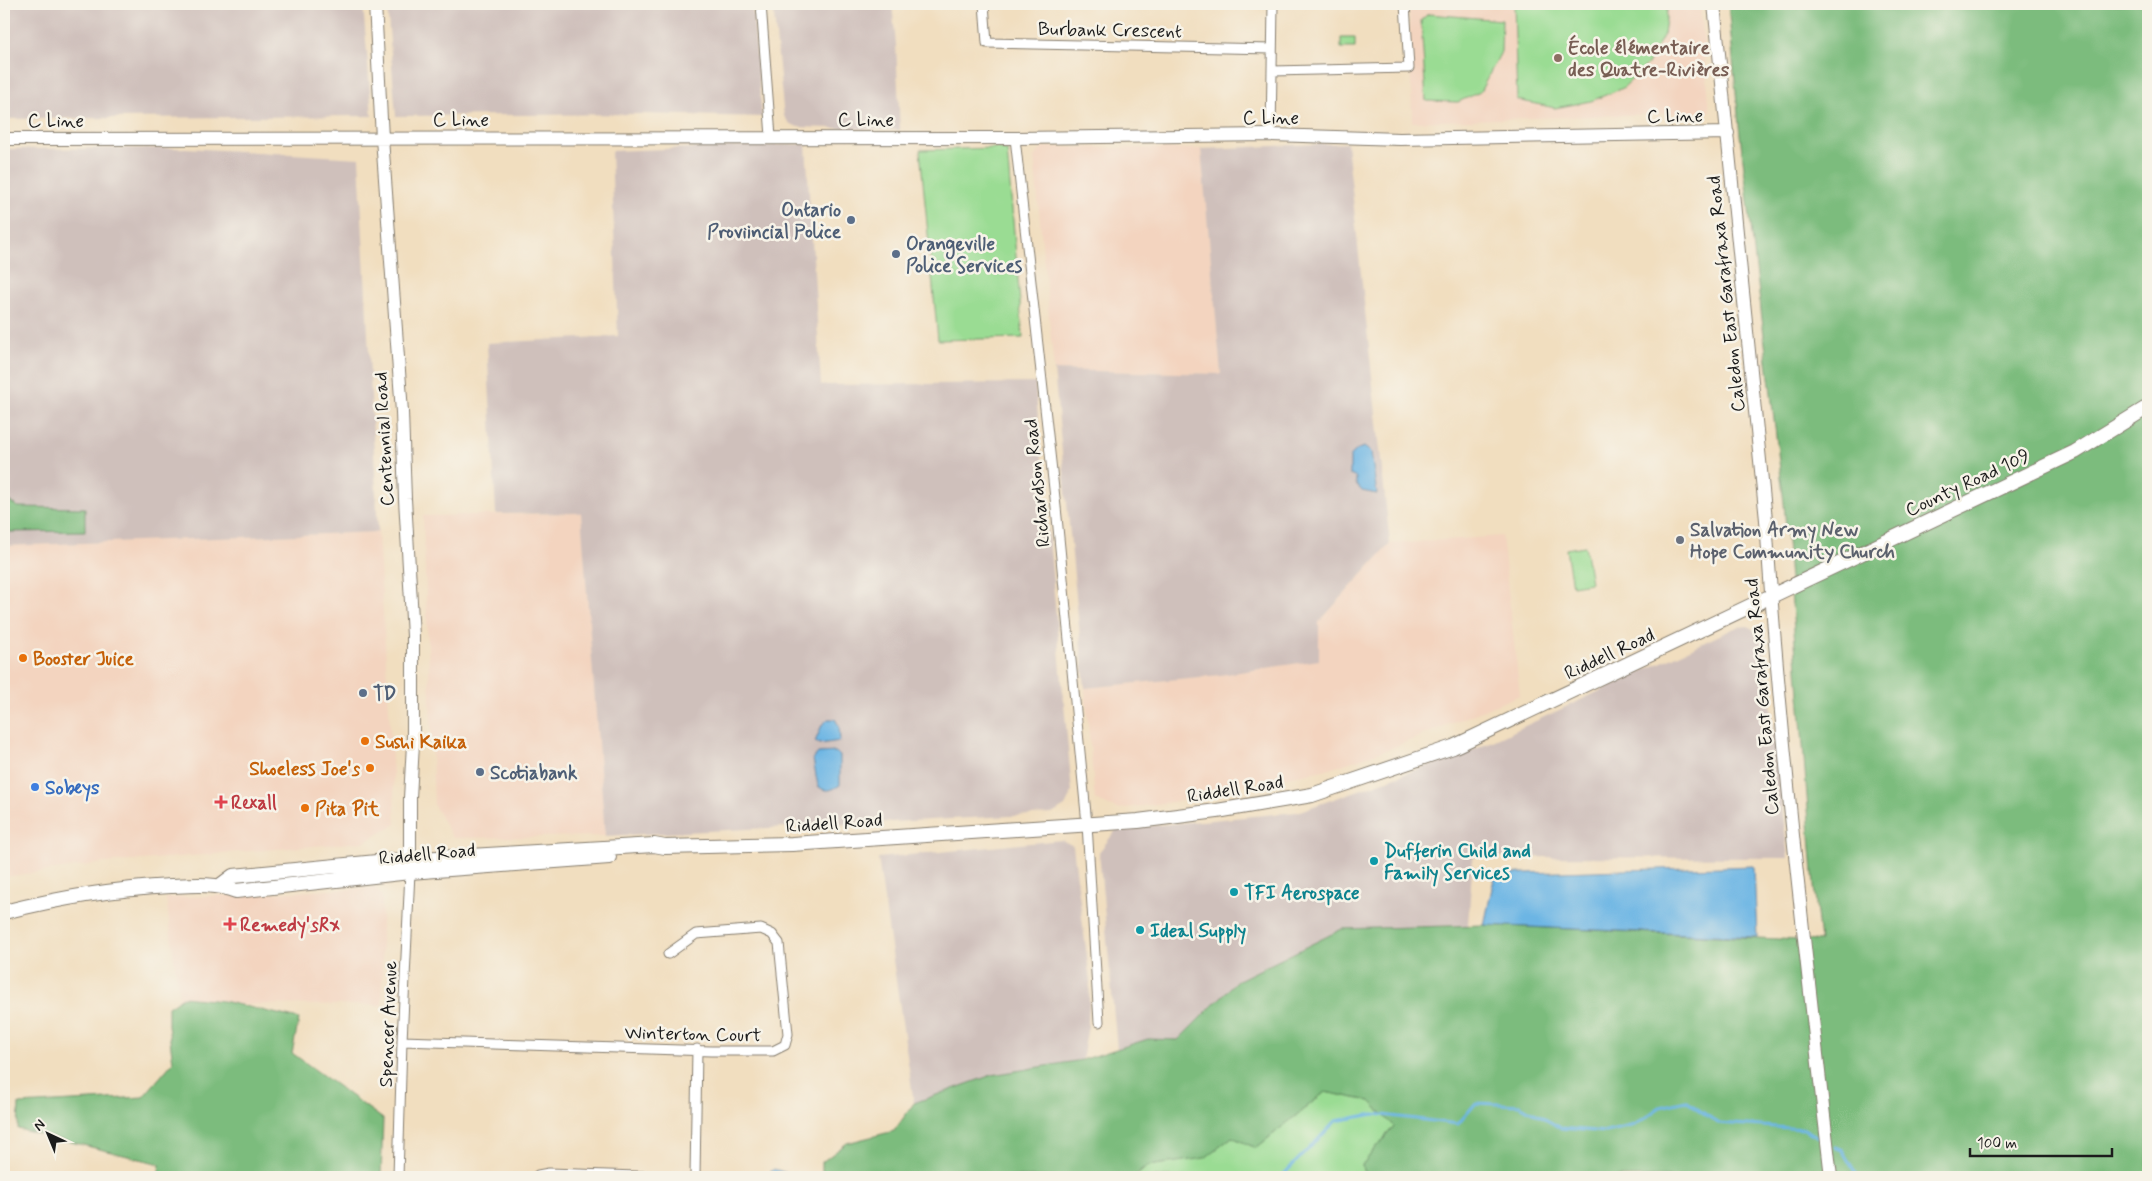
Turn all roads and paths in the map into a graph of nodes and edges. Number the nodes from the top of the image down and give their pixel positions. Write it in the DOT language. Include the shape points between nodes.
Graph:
graph roads {
  1 [pos="376,4"];
  2 [pos="761,4"];
  3 [pos="984,4"];
  4 [pos="1273,4"];
  5 [pos="1405,4"];
  6 [pos="1714,4"];
  7 [pos="1272,49"];
  8 [pos="1272,71"];
  9 [pos="1728,133"];
  10 [pos="1271,135"];
  11 [pos="771,137"];
  12 [pos="382,138"];
  13 [pos="1015,138"];
  14 [pos="4,139"];
  15 [pos="2148,407"];
  16 [pos="1771,597"];
  17 [pos="1087,824"];
  18 [pos="410,866"];
  19 [pos="4,912"];
  20 [pos="668,954"];
  21 [pos="1099,1022"];
  22 [pos="402,1041"];
  23 [pos="697,1049"];
  24 [pos="398,1177"];
  25 [pos="536,1177"];
  26 [pos="666,1177"];
  27 [pos="695,1177"];
  28 [pos="1831,1177"];
  1 -- 12 [label="street, Centennial Road"];
  2 -- 11 [label="street"];
  3 -- 7 [label="street, Burbank Crescent" via="987,43"];
  4 -- 7 [label="street"];
  5 -- 8 [label="street" via="1408,68"];
  6 -- 9 [label="street, Caledon East Garafraxa Road"];
  7 -- 8 [label="street"];
  8 -- 10 [label="street"];
  9 -- 10 [label="street, C Line" via="1400,139"];
  9 -- 16 [label="street, Caledon East Garafraxa Road"];
  10 -- 13 [label="street, C Line"];
  11 -- 12 [label="street, C Line"];
  11 -- 13 [label="street, C Line"];
  12 -- 14 [label="street, C Line"];
  12 -- 18 [label="street, Centennial Road" via="402,412 413,636"];
  13 -- 17 [label="street, Richardson Road"];
  15 -- 16 [label="main road, County Road 109" via="2074,452"];
  16 -- 17 [label="main road, Riddell Road" via="1453,747 1312,795 1217,812"];
  16 -- 28 [label="street, Caledon East Garafraxa Road" via="1794,856"];
  17 -- 18 [label="main road, Riddell Road" via="792,844 654,845"];
  17 -- 21 [label="street, Richardson Road"];
  18 -- 19 [label="main road, Riddell Road" via="233,876 221,885 129,888"];
  18 -- 22 [label="street, Spencer Avenue"];
  20 -- 23 [label="street, Winterton Court" via="696,934 761,929 772,934 779,943 788,1034 785,1045 773,1051"];
  22 -- 23 [label="street, Winterton Court"];
  22 -- 24 [label="street, Spencer Avenue"];
  23 -- 27 [label="street"];
  25 -- 26 [label="street" via="549,1173"];
}
